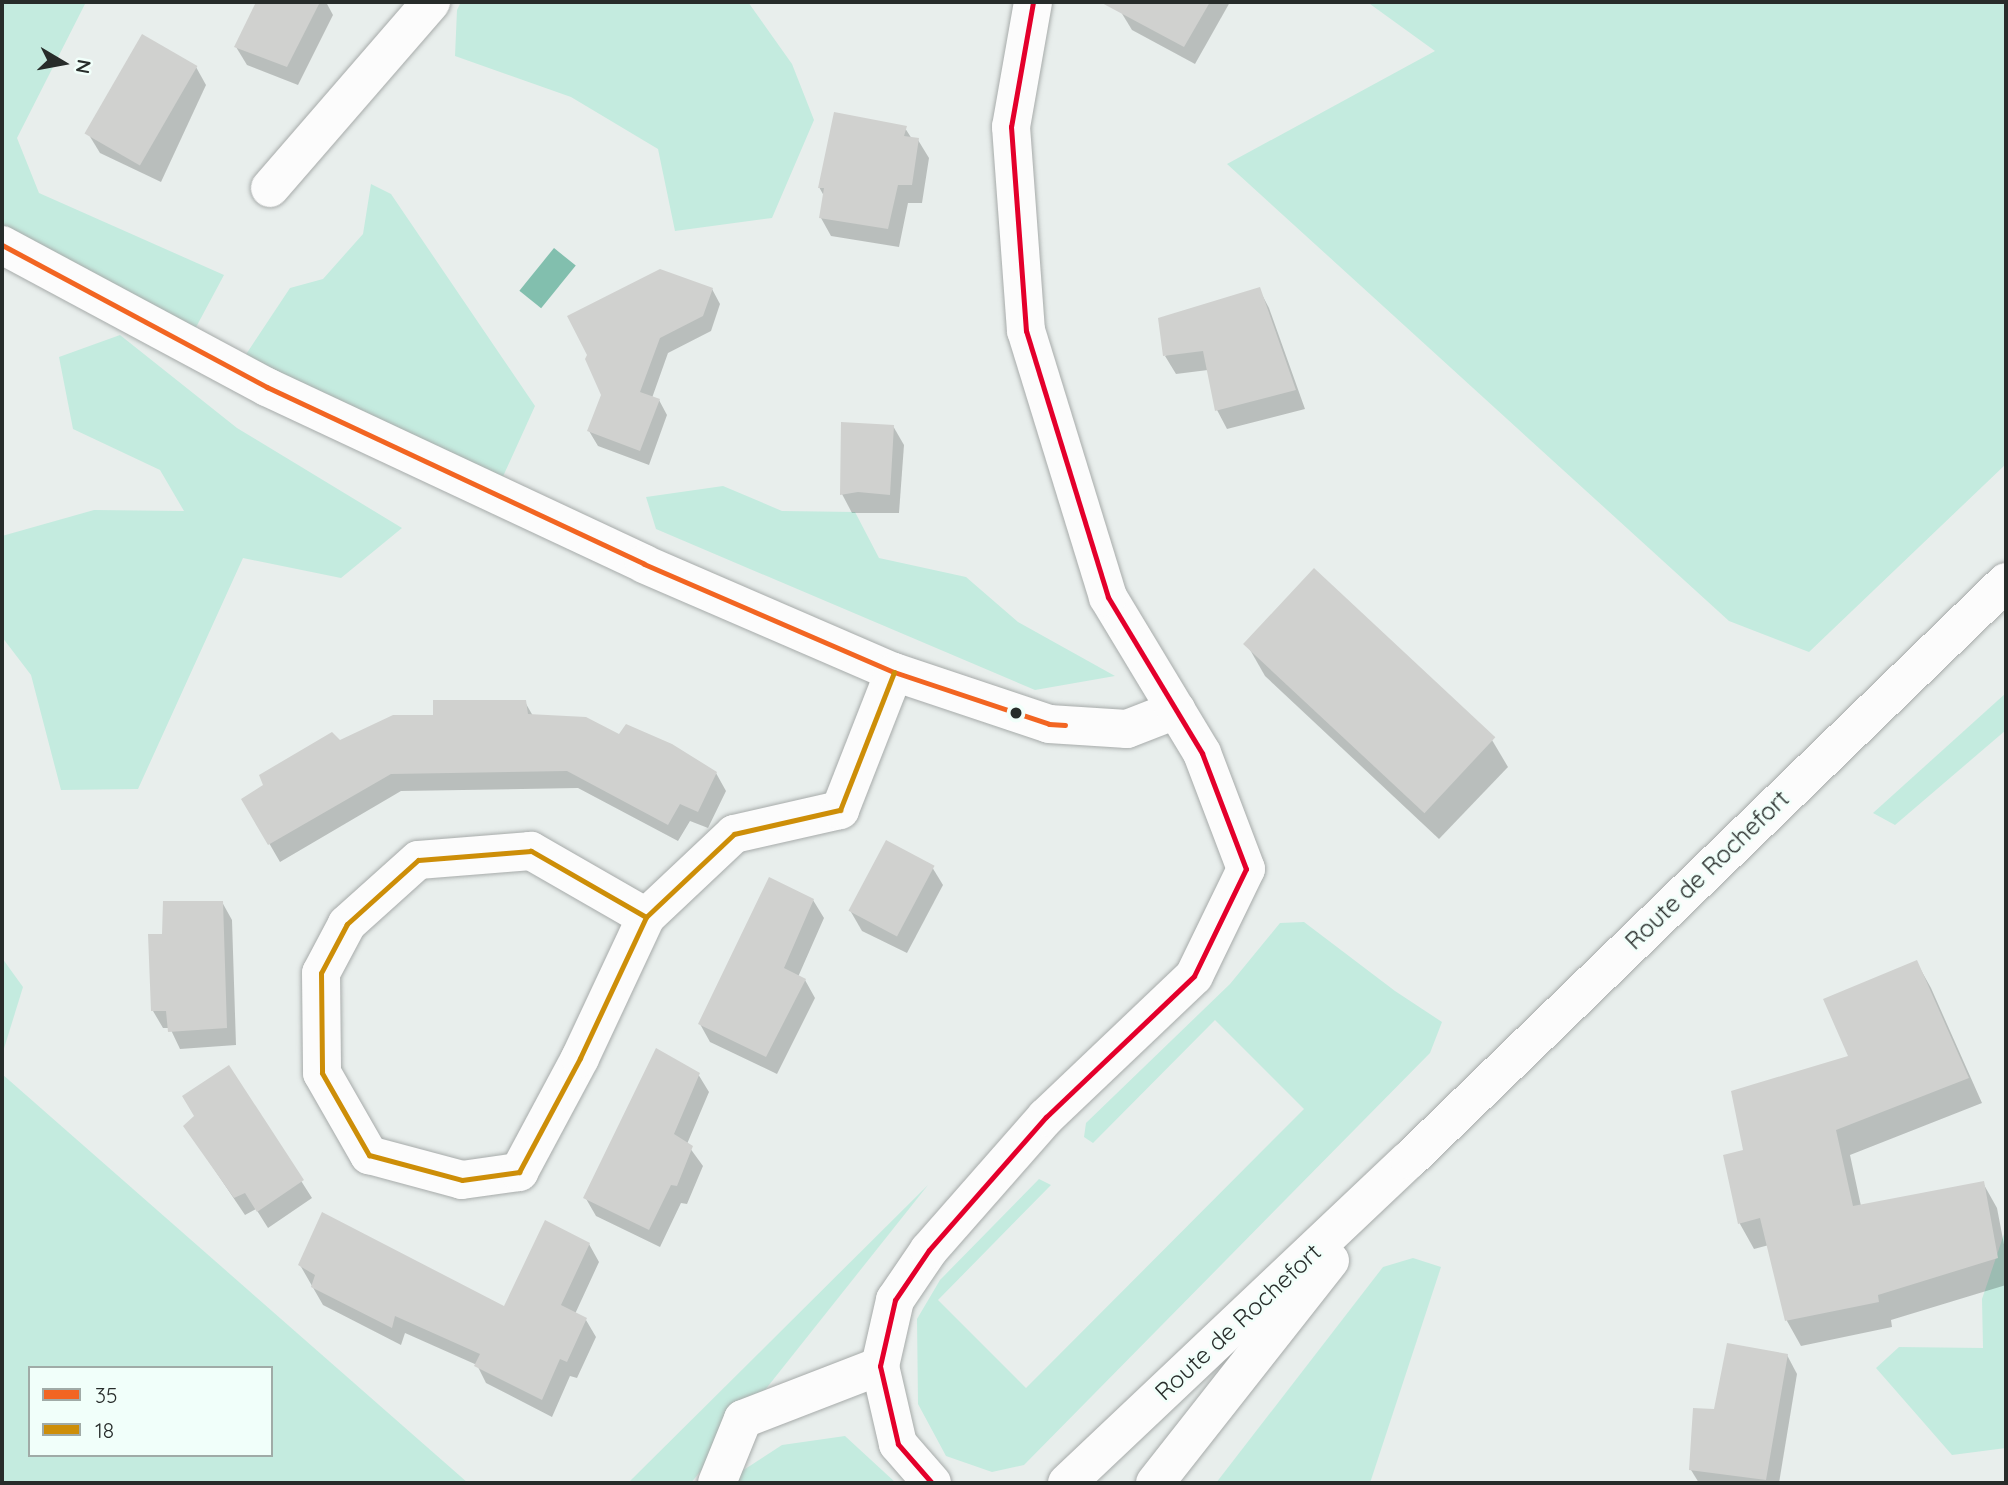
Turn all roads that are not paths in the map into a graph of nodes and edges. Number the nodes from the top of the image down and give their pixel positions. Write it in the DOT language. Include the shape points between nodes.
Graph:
graph roads {
  1 [pos="431,2"];
  2 [pos="1033,2"];
  3 [pos="270,188"];
  4 [pos="2,245"];
  5 [pos="2006,582"];
  6 [pos="894,672"];
  7 [pos="1176,710"];
  8 [pos="646,918"];
  9 [pos="1409,1160"];
  10 [pos="880,1366"];
  11 [pos="717,1483"];
  12 [pos="932,1483"];
  13 [pos="1067,1483"];
  14 [pos="1156,1483"];
  1 -- 3 [label="street"];
  2 -- 7 [label="street" via="1011,127 1026,331 1108,597"];
  4 -- 6 [label="street" via="267,387 644,564"];
  5 -- 9 [label="street, Route de Rochefort"];
  6 -- 7 [label="street" via="1049,724 1127,729"];
  6 -- 8 [label="street" via="840,810 734,834"];
  7 -- 10 [label="street" via="1202,753 1246,869 1194,976 1046,1117 929,1250 895,1300"];
  8 -- 8 [label="street" via="531,851 418,860 347,924 321,973 323,1073 369,1155 462,1181 519,1172 580,1058"];
  9 -- 13 [label="street, Route de Rochefort"];
  9 -- 14 [label="street, Route de Rochefort"];
  10 -- 11 [label="street" via="743,1419"];
  10 -- 12 [label="street" via="898,1444"];
}
